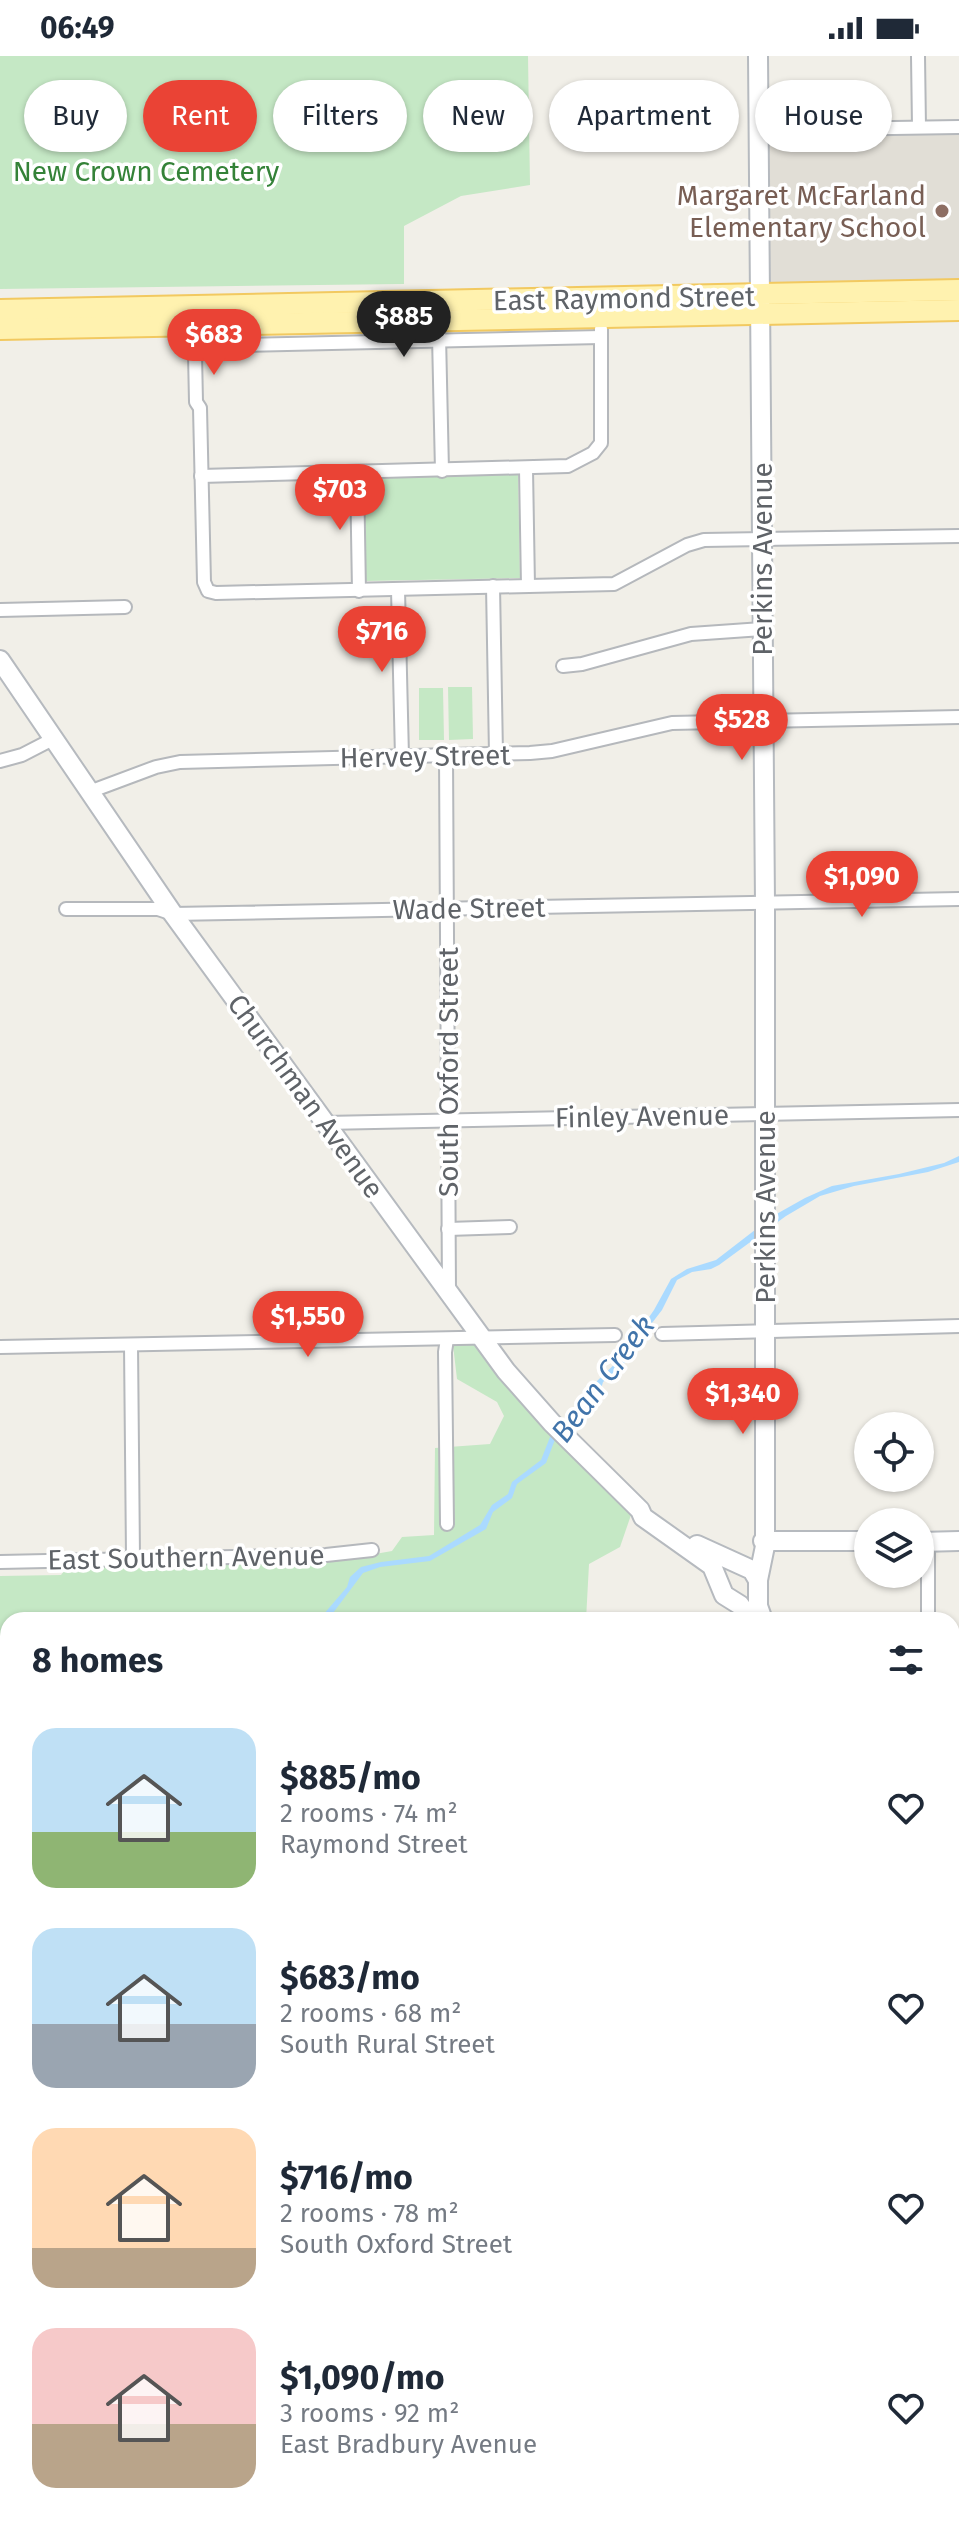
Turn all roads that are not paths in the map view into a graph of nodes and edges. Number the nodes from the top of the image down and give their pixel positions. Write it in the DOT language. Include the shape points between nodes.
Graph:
graph roads {
  1 [pos="758,56"];
  2 [pos="918,56"];
  3 [pos="758,80"];
  4 [pos="919,127"];
  5 [pos="959,127"];
  6 [pos="892,128"];
  7 [pos="759,152"];
  8 [pos="959,290"];
  9 [pos="761,305"];
  10 [pos="0,310"];
  11 [pos="959,310"];
  12 [pos="438,321"];
  13 [pos="601,327"];
  14 [pos="0,329"];
  15 [pos="526,469"];
  16 [pos="442,471"];
  17 [pos="357,473"];
  18 [pos="201,476"];
  19 [pos="959,536"];
  20 [pos="762,538"];
  21 [pos="493,586"];
  22 [pos="528,586"];
  23 [pos="398,590"];
  24 [pos="359,591"];
  25 [pos="125,607"];
  26 [pos="0,610"];
  27 [pos="762,629"];
  28 [pos="0,660"];
  29 [pos="563,666"];
  30 [pos="959,717"];
  31 [pos="763,720"];
  32 [pos="53,739"];
  33 [pos="496,754"];
  34 [pos="446,756"];
  35 [pos="402,757"];
  36 [pos="0,761"];
  37 [pos="89,792"];
  38 [pos="959,899"];
  39 [pos="765,903"];
  40 [pos="66,909"];
  41 [pos="447,909"];
  42 [pos="173,914"];
  43 [pos="959,1110"];
  44 [pos="765,1113"];
  45 [pos="448,1120"];
  46 [pos="325,1123"];
  47 [pos="510,1227"];
  48 [pos="448,1229"];
  49 [pos="449,1293"];
  50 [pos="959,1326"];
  51 [pos="766,1332"];
  52 [pos="662,1334"];
  53 [pos="615,1335"];
  54 [pos="482,1338"];
  55 [pos="447,1339"];
  56 [pos="131,1345"];
  57 [pos="0,1347"];
  58 [pos="640,1510"];
  59 [pos="447,1524"];
  60 [pos="763,1541"];
  61 [pos="854,1541"];
  62 [pos="959,1541"];
  63 [pos="934,1542"];
  64 [pos="372,1550"];
  65 [pos="133,1557"];
  66 [pos="0,1562"];
  67 [pos="740,1564"];
  68 [pos="721,1583"];
  69 [pos="758,1587"];
  70 [pos="926,1588"];
  71 [pos="745,1612"];
  72 [pos="762,1612"];
  73 [pos="928,1612"];
  1 -- 3 [label="street, Perkins Avenue"];
  2 -- 4 [label="street"];
  4 -- 5 [label="street"];
  4 -- 6 [label="street"];
  7 -- 9 [label="street, Perkins Avenue"];
  8 -- 9 [label="main road, East Raymond Street"];
  9 -- 11 [label="main road, East Raymond Street"];
  9 -- 12 [label="main road, East Raymond Street"];
  9 -- 13 [label="main road, East Raymond Street"];
  9 -- 20 [label="street, Perkins Avenue"];
  10 -- 12 [label="main road, East Raymond Street"];
  12 -- 13 [label="main road, East Raymond Street"];
  12 -- 14 [label="main road, East Raymond Street"];
  12 -- 16 [label="street"];
  12 -- 18 [label="street" via="198,348"];
  13 -- 15 [label="street" via="598,449 568,466"];
  15 -- 16 [label="street"];
  15 -- 22 [label="street"];
  16 -- 17 [label="street"];
  17 -- 18 [label="street"];
  17 -- 24 [label="street"];
  18 -- 24 [label="street" via="208,591"];
  19 -- 20 [label="street"];
  20 -- 22 [label="street" via="692,543 614,584"];
  20 -- 27 [label="street, Perkins Avenue"];
  21 -- 22 [label="street"];
  21 -- 23 [label="street"];
  21 -- 33 [label="street"];
  23 -- 24 [label="street"];
  23 -- 35 [label="street"];
  25 -- 26 [label="street"];
  27 -- 29 [label="street" via="691,634"];
  27 -- 31 [label="street, Perkins Avenue"];
  28 -- 32 [label="street, Churchman Avenue"];
  30 -- 31 [label="street, Hervey Street"];
  31 -- 33 [label="street, Hervey Street" via="672,723 552,751"];
  31 -- 39 [label="street, Perkins Avenue"];
  32 -- 36 [label="street"];
  32 -- 37 [label="street, Churchman Avenue"];
  33 -- 34 [label="street, Hervey Street"];
  34 -- 35 [label="street, Hervey Street"];
  34 -- 41 [label="street, South Oxford Street"];
  35 -- 37 [label="street, Hervey Street" via="180,762"];
  37 -- 42 [label="street, Churchman Avenue"];
  38 -- 39 [label="street, Wade Street"];
  39 -- 41 [label="street, Wade Street"];
  39 -- 44 [label="street, Perkins Avenue"];
  40 -- 42 [label="street, Wade Street" via="158,909"];
  41 -- 42 [label="street, Wade Street"];
  41 -- 45 [label="street, South Oxford Street"];
  42 -- 46 [label="street, Churchman Avenue"];
  43 -- 44 [label="street, Finley Avenue"];
  44 -- 45 [label="street, Finley Avenue"];
  44 -- 51 [label="street, Perkins Avenue"];
  45 -- 46 [label="street, Finley Avenue"];
  45 -- 48 [label="street, South Oxford Street"];
  46 -- 49 [label="street, Churchman Avenue"];
  47 -- 48 [label="street"];
  48 -- 49 [label="street, South Oxford Street"];
  49 -- 54 [label="street, Churchman Avenue"];
  50 -- 51 [label="street"];
  51 -- 52 [label="street"];
  51 -- 60 [label="street, Perkins Avenue"];
  53 -- 54 [label="street"];
  54 -- 55 [label="street"];
  54 -- 58 [label="street, Churchman Avenue" via="552,1423"];
  55 -- 56 [label="street"];
  55 -- 59 [label="street"];
  56 -- 57 [label="street"];
  56 -- 65 [label="street"];
  58 -- 67 [label="street, Churchman Avenue"];
  58 -- 68 [label="street, Churchman Avenue" via="712,1566"];
  60 -- 61 [label="street"];
  60 -- 67 [label="street"];
  60 -- 69 [label="street, Perkins Avenue"];
  62 -- 63 [label="street"];
  64 -- 65 [label="street, East Southern Avenue"];
  65 -- 66 [label="street, East Southern Avenue"];
  67 -- 68 [label="street" via="725,1570"];
  67 -- 69 [label="street, Churchman Avenue" via="752,1570"];
  68 -- 71 [label="street, Churchman Avenue" via="724,1595"];
  69 -- 71 [label="street, Churchman Avenue"];
  69 -- 72 [label="street"];
  70 -- 73 [label="street"];
}
